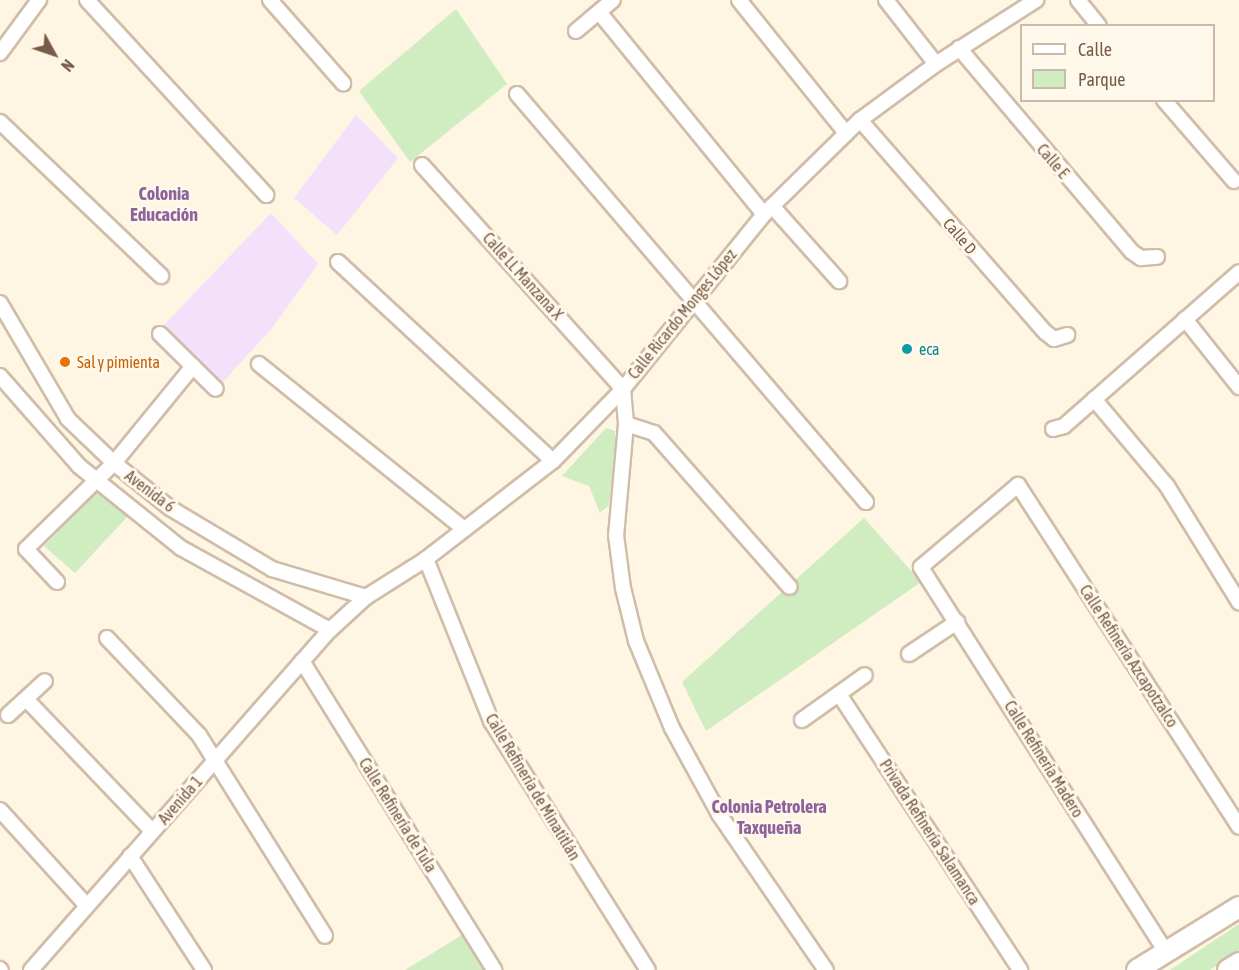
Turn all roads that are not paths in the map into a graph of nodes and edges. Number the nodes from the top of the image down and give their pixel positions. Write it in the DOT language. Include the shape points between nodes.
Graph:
graph roads {
  1 [pos="39,0"];
  2 [pos="87,0"];
  3 [pos="270,0"];
  4 [pos="613,0"];
  5 [pos="739,0"];
  6 [pos="886,0"];
  7 [pos="1036,0"];
  8 [pos="1078,0"];
  9 [pos="599,12"];
  10 [pos="1098,24"];
  11 [pos="576,31"];
  12 [pos="959,48"];
  13 [pos="0,53"];
  14 [pos="936,64"];
  15 [pos="343,83"];
  16 [pos="517,94"];
  17 [pos="1166,102"];
  18 [pos="860,120"];
  19 [pos="0,122"];
  20 [pos="846,133"];
  21 [pos="422,165"];
  22 [pos="1234,181"];
  23 [pos="266,195"];
  24 [pos="768,210"];
  25 [pos="1157,257"];
  26 [pos="338,262"];
  27 [pos="1239,272"];
  28 [pos="161,276"];
  29 [pos="839,281"];
  30 [pos="691,300"];
  31 [pos="0,303"];
  32 [pos="1185,319"];
  33 [pos="160,334"];
  34 [pos="1067,335"];
  35 [pos="258,364"];
  36 [pos="193,366"];
  37 [pos="0,376"];
  38 [pos="1239,387"];
  39 [pos="216,388"];
  40 [pos="623,388"];
  41 [pos="1094,399"];
  42 [pos="626,424"];
  43 [pos="1053,429"];
  44 [pos="553,461"];
  45 [pos="114,464"];
  46 [pos="95,481"];
  47 [pos="866,502"];
  48 [pos="464,529"];
  49 [pos="426,559"];
  50 [pos="921,567"];
  51 [pos="57,582"];
  52 [pos="789,587"];
  53 [pos="366,597"];
  54 [pos="1239,602"];
  55 [pos="957,622"];
  56 [pos="330,630"];
  57 [pos="107,638"];
  58 [pos="909,654"];
  59 [pos="302,661"];
  60 [pos="865,675"];
  61 [pos="45,681"];
  62 [pos="839,694"];
  63 [pos="26,699"];
  64 [pos="8,715"];
  65 [pos="802,720"];
  66 [pos="214,761"];
  67 [pos="0,810"];
  68 [pos="1239,827"];
  69 [pos="152,831"];
  70 [pos="130,856"];
  71 [pos="86,905"];
  72 [pos="1239,907"];
  73 [pos="325,936"];
  74 [pos="1166,952"];
  75 [pos="1239,963"];
  76 [pos="31,970"];
  77 [pos="204,970"];
  78 [pos="494,970"];
  79 [pos="648,970"];
  80 [pos="826,970"];
  81 [pos="1020,970"];
  82 [pos="1137,970"];
  83 [pos="1228,970"];
  1 -- 13 [label="street"];
  2 -- 23 [label="street"];
  3 -- 15 [label="street"];
  4 -- 9 [label="street"];
  5 -- 20 [label="street"];
  6 -- 14 [label="street"];
  7 -- 12 [label="street, Calle Ricardo Monges López"];
  8 -- 10 [label="street"];
  9 -- 11 [label="street"];
  9 -- 24 [label="street"];
  12 -- 14 [label="street, Calle Ricardo Monges López"];
  12 -- 25 [label="street, Calle E" via="1132,252 1142,258"];
  14 -- 18 [label="street, Calle Ricardo Monges López"];
  16 -- 30 [label="street"];
  17 -- 22 [label="street"];
  18 -- 20 [label="street, Calle Ricardo Monges López"];
  18 -- 34 [label="street, Calle D" via="1045,332 1054,339"];
  19 -- 28 [label="street"];
  20 -- 24 [label="street, Calle Ricardo Monges López"];
  21 -- 40 [label="street, Calle LL Manzana X"];
  24 -- 29 [label="street"];
  24 -- 30 [label="street, Calle Ricardo Monges López"];
  26 -- 44 [label="street"];
  27 -- 32 [label="street"];
  30 -- 40 [label="street, Calle Ricardo Monges López"];
  30 -- 47 [label="street"];
  31 -- 45 [label="street, Avenida 6" via="68,418"];
  32 -- 38 [label="street"];
  32 -- 41 [label="street"];
  33 -- 36 [label="street"];
  35 -- 48 [label="street"];
  36 -- 39 [label="street"];
  36 -- 45 [label="street"];
  37 -- 46 [label="street, Avenida 6" via="53,440"];
  40 -- 42 [label="street"];
  40 -- 44 [label="street, Calle Ricardo Monges López"];
  41 -- 43 [label="street" via="1064,426"];
  41 -- 54 [label="street" via="1167,486"];
  42 -- 52 [label="street" via="654,433"];
  42 -- 80 [label="street" via="616,535 636,641 672,728 719,814"];
  44 -- 48 [label="street, Calle Ricardo Monges López"];
  45 -- 46 [label="street"];
  45 -- 53 [label="street, Avenida 6" via="170,508 272,569"];
  46 -- 51 [label="street" via="26,549"];
  46 -- 56 [label="street, Avenida 6" via="181,548"];
  48 -- 49 [label="street, Calle Ricardo Monges López"];
  49 -- 53 [label="street, Calle Ricardo Monges López"];
  49 -- 79 [label="street, Calle Refinería de Minatitlán" via="491,721"];
  50 -- 55 [label="street, Calle Refinería Madero"];
  50 -- 68 [label="street, Calle Refinería Azcapotzalco" via="1018,485"];
  53 -- 56 [label="street, Calle Ricardo Monges López"];
  55 -- 58 [label="street"];
  55 -- 74 [label="street, Calle Refinería Madero"];
  56 -- 59 [label="street, Avenida 1"];
  57 -- 66 [label="street" via="199,735"];
  59 -- 66 [label="street, Avenida 1"];
  59 -- 78 [label="street, Calle Refinería de Tula"];
  60 -- 62 [label="street"];
  61 -- 63 [label="street"];
  62 -- 65 [label="street"];
  62 -- 81 [label="street, Privada Refinería Salamanca"];
  63 -- 64 [label="street"];
  63 -- 69 [label="street"];
  66 -- 69 [label="street, Avenida 1"];
  66 -- 73 [label="street"];
  67 -- 71 [label="street"];
  69 -- 70 [label="street, Avenida 1"];
  70 -- 71 [label="street, Avenida 1"];
  70 -- 77 [label="street"];
  71 -- 76 [label="street, Avenida 1"];
  72 -- 74 [label="main road"];
  74 -- 82 [label="main road"];
  75 -- 83 [label="main road"];
}
